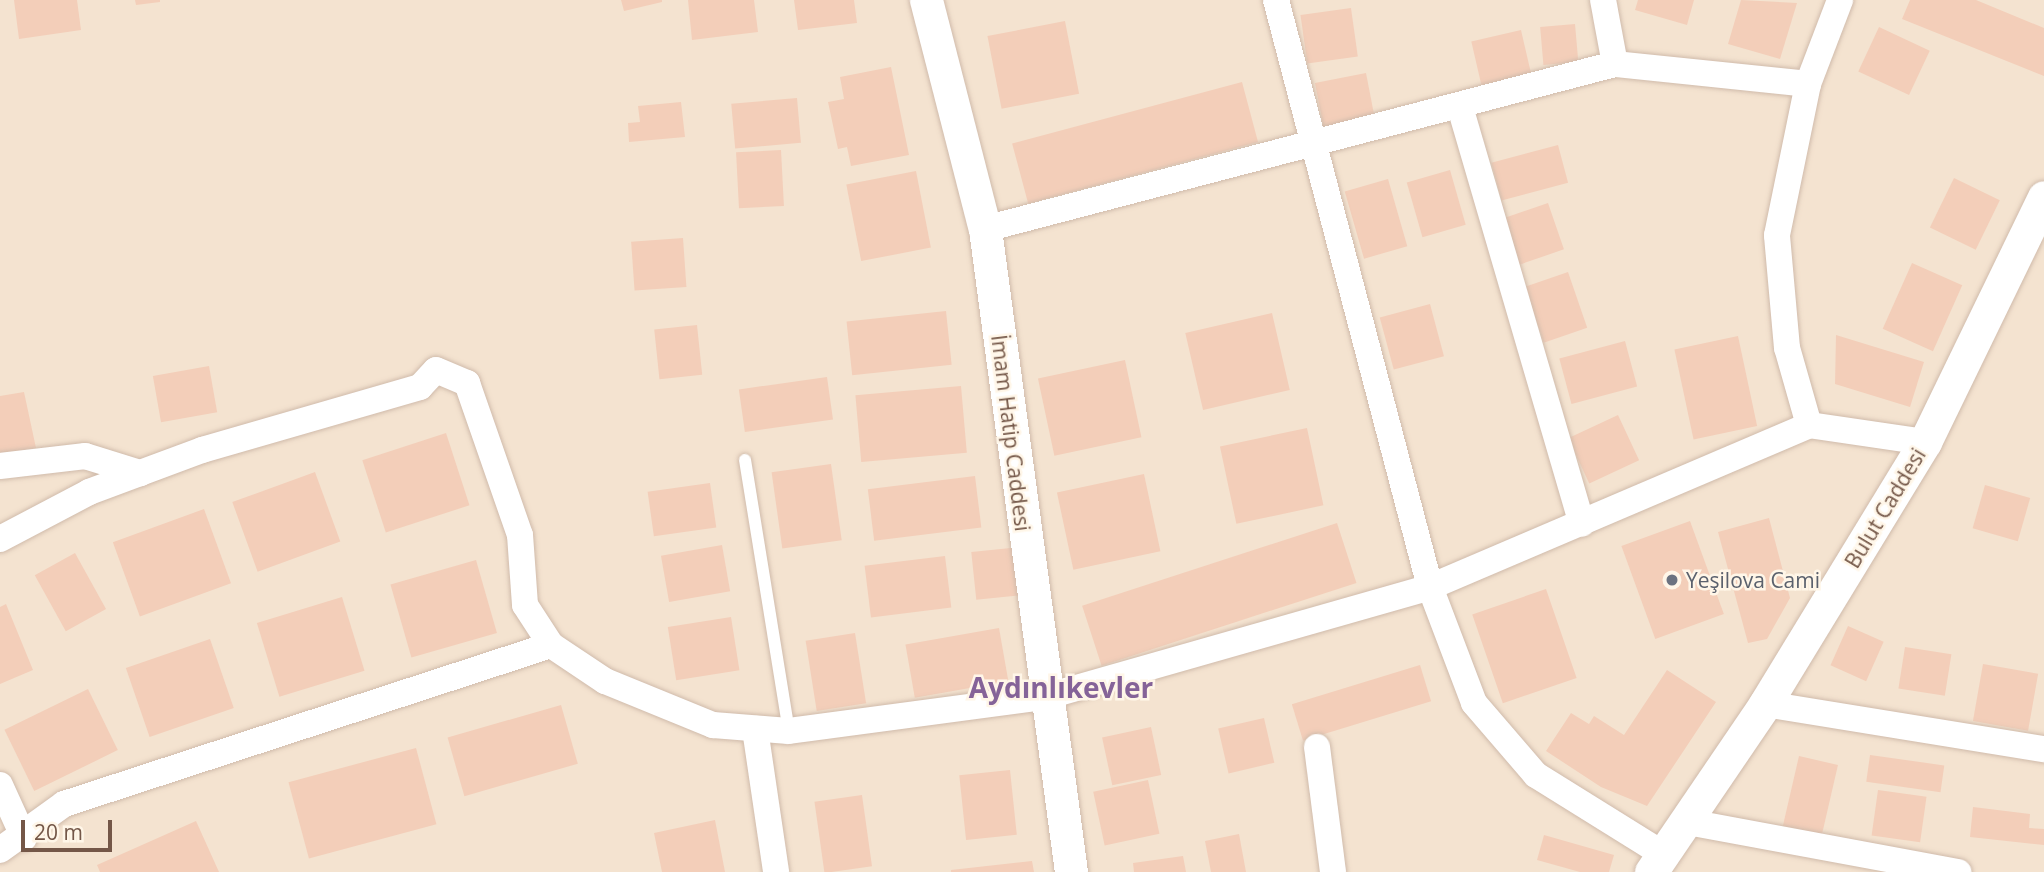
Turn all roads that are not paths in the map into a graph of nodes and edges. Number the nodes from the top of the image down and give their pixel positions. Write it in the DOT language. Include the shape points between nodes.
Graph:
graph roads {
  1 [pos="926,0"];
  2 [pos="1276,0"];
  3 [pos="1603,0"];
  4 [pos="1840,0"];
  5 [pos="1615,64"];
  6 [pos="1808,84"];
  7 [pos="1460,107"];
  8 [pos="1309,146"];
  9 [pos="2044,197"];
  10 [pos="985,229"];
  11 [pos="1809,425"];
  12 [pos="1925,442"];
  13 [pos="745,460"];
  14 [pos="0,466"];
  15 [pos="140,473"];
  16 [pos="1582,524"];
  17 [pos="0,539"];
  18 [pos="1430,587"];
  19 [pos="551,645"];
  20 [pos="1045,697"];
  21 [pos="1765,705"];
  22 [pos="755,729"];
  23 [pos="789,731"];
  24 [pos="1317,747"];
  25 [pos="2044,749"];
  26 [pos="0,785"];
  27 [pos="1688,822"];
  28 [pos="24,838"];
  29 [pos="0,850"];
  30 [pos="1657,863"];
  31 [pos="776,872"];
  32 [pos="1071,872"];
  33 [pos="1333,872"];
  34 [pos="1958,872"];
  1 -- 10 [label="street, İmam Hatip Caddesi"];
  2 -- 8 [label="street"];
  3 -- 5 [label="street"];
  4 -- 6 [label="street"];
  5 -- 6 [label="street"];
  5 -- 7 [label="street"];
  6 -- 11 [label="street" via="1777,235 1787,348"];
  7 -- 8 [label="street"];
  7 -- 16 [label="street"];
  8 -- 10 [label="street"];
  8 -- 18 [label="street"];
  9 -- 12 [label="street, Bulut Caddesi"];
  10 -- 20 [label="street, İmam Hatip Caddesi"];
  11 -- 12 [label="street"];
  11 -- 16 [label="street"];
  12 -- 21 [label="street, Bulut Caddesi"];
  13 -- 23 [label="lane"];
  14 -- 15 [label="street" via="85,456"];
  15 -- 17 [label="street" via="89,492"];
  15 -- 19 [label="street" via="420,387 436,370 467,383 520,535 525,606"];
  16 -- 18 [label="street"];
  18 -- 20 [label="street"];
  18 -- 30 [label="street" via="1482,713 1536,775"];
  19 -- 22 [label="street" via="605,681 713,725"];
  19 -- 28 [label="street" via="64,804"];
  20 -- 23 [label="street"];
  20 -- 32 [label="street, İmam Hatip Caddesi"];
  21 -- 25 [label="street"];
  21 -- 27 [label="street, Bulut Caddesi"];
  22 -- 23 [label="street"];
  22 -- 31 [label="street"];
  24 -- 33 [label="street"];
  26 -- 28 [label="street"];
  27 -- 30 [label="street, Bulut Caddesi"];
  27 -- 34 [label="street"];
  28 -- 29 [label="street"];
}
